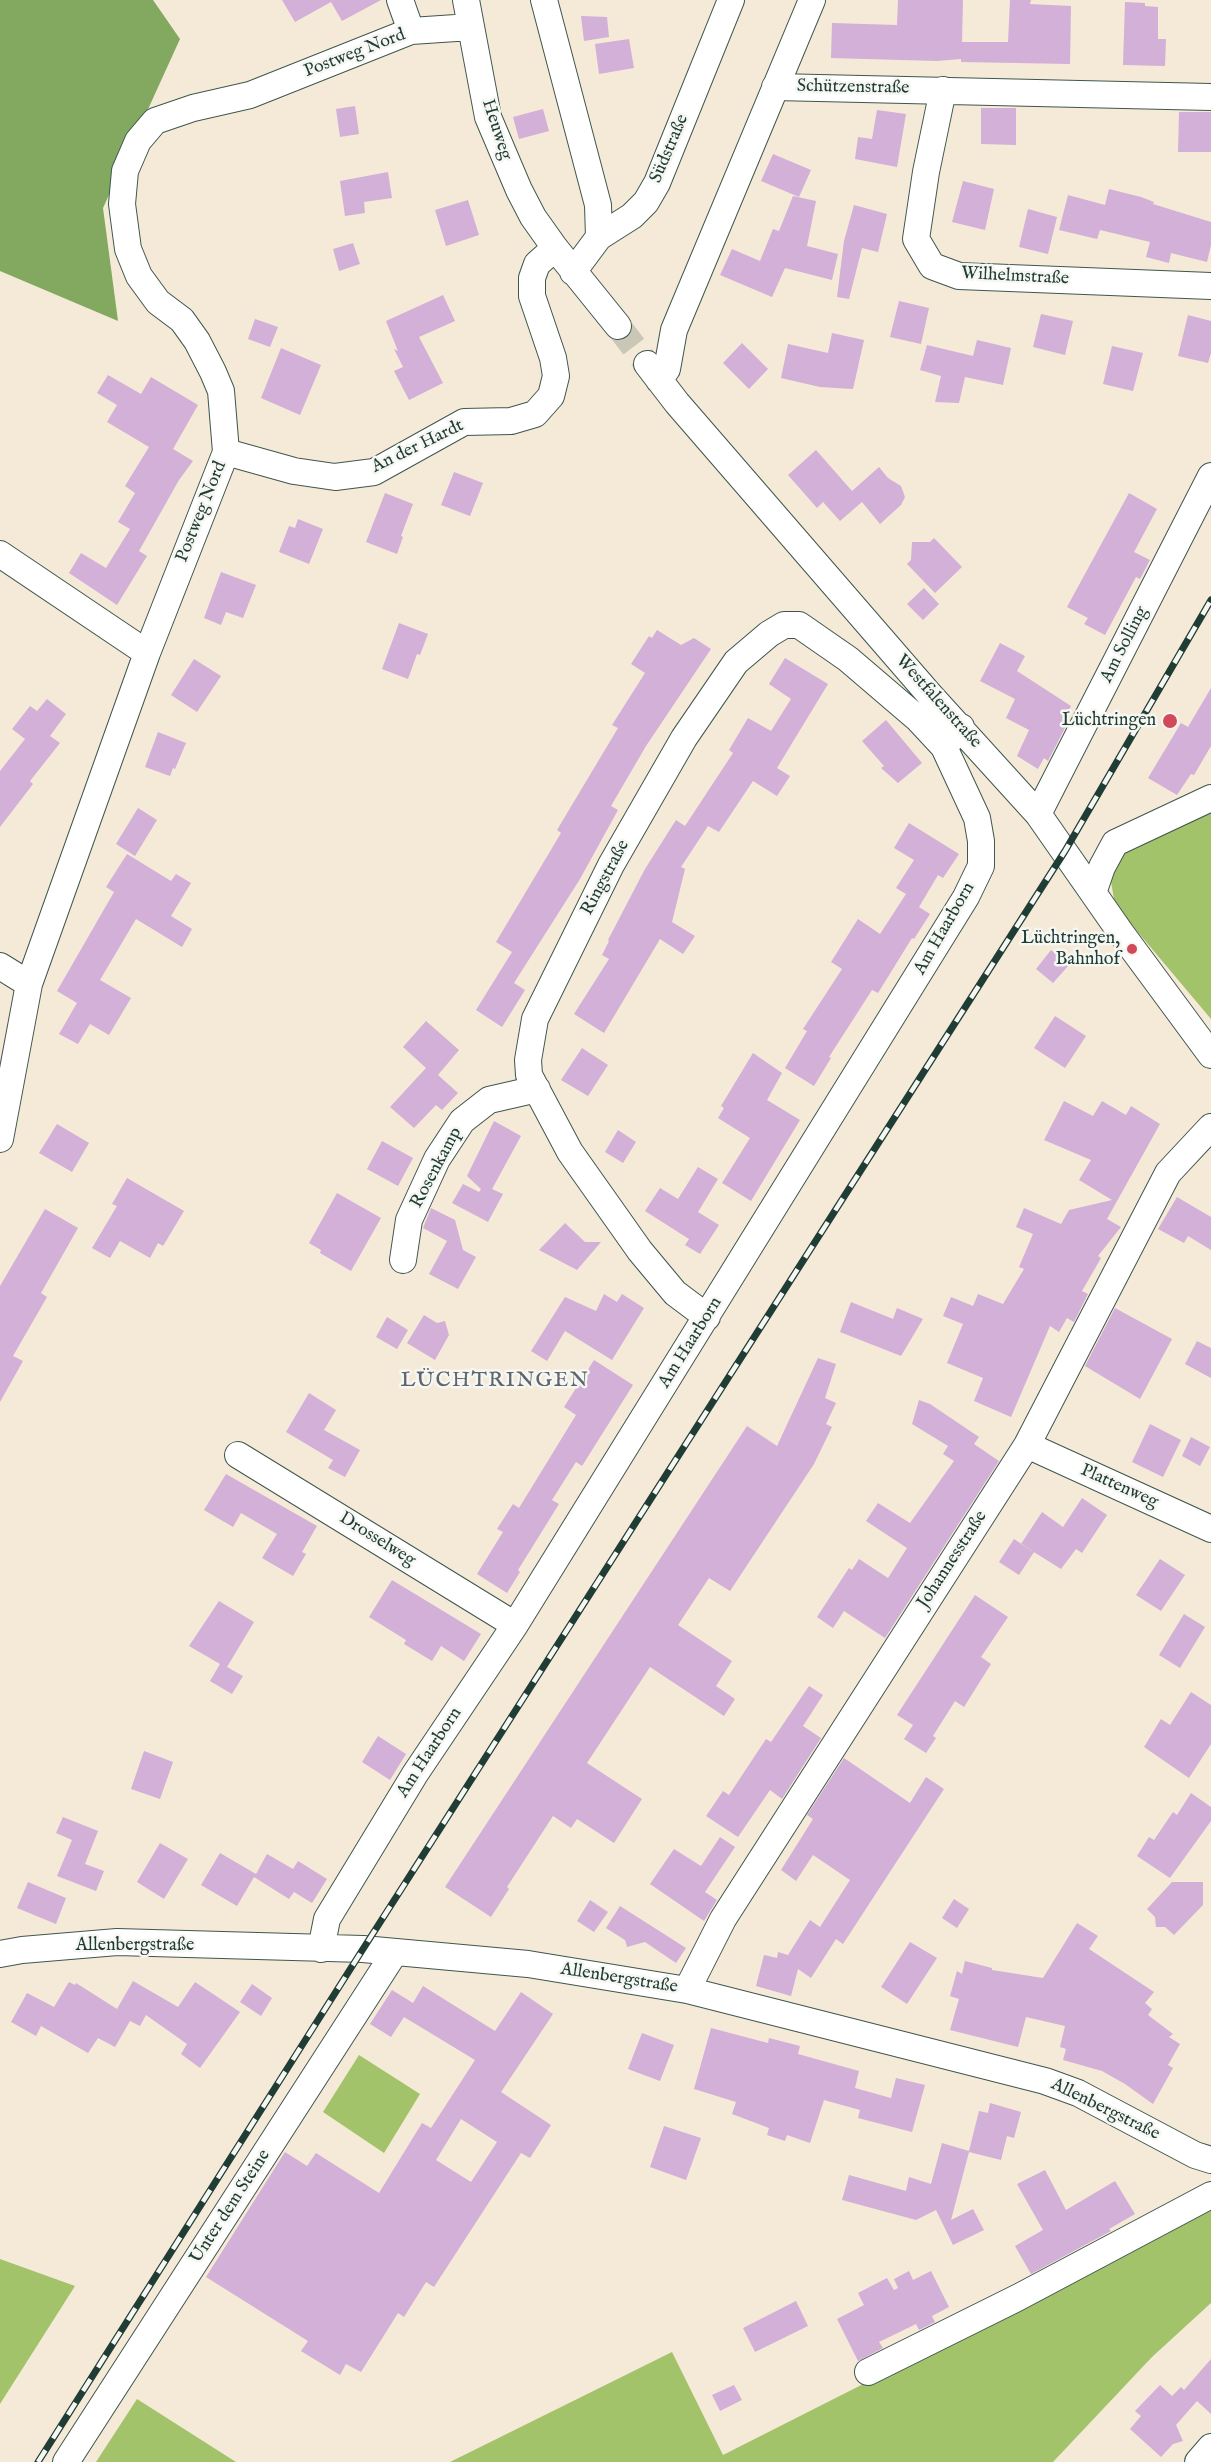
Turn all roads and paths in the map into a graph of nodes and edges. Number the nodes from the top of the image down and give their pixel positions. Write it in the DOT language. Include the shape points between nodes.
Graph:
graph roads {
  1 [pos="400,0"];
  2 [pos="466,0"];
  3 [pos="544,0"];
  4 [pos="732,0"];
  5 [pos="812,0"];
  6 [pos="471,27"];
  7 [pos="411,31"];
  8 [pos="775,87"];
  9 [pos="943,90"];
  10 [pos="1211,97"];
  11 [pos="599,237"];
  12 [pos="555,249"];
  13 [pos="573,272"];
  14 [pos="1211,286"];
  15 [pos="618,326"];
  16 [pos="653,372"];
  17 [pos="226,452"];
  18 [pos="1211,476"];
  19 [pos="0,554"];
  20 [pos="147,653"];
  21 [pos="961,727"];
  22 [pos="944,747"];
  23 [pos="1211,798"];
  24 [pos="1038,814"];
  25 [pos="1093,893"];
  26 [pos="0,966"];
  27 [pos="29,984"];
  28 [pos="1211,1055"];
  29 [pos="537,1089"];
  30 [pos="1211,1127"];
  31 [pos="0,1139"];
  32 [pos="403,1260"];
  33 [pos="707,1317"];
  34 [pos="1027,1445"];
  35 [pos="238,1455"];
  36 [pos="1211,1529"];
  37 [pos="515,1625"];
  38 [pos="321,1949"];
  39 [pos="395,1952"];
  40 [pos="0,1954"];
  41 [pos="687,1990"];
  42 [pos="1211,2160"];
  43 [pos="1211,2196"];
  44 [pos="868,2372"];
  45 [pos="1211,2447"];
  46 [pos="66,2462"];
  47 [pos="1198,2462"];
  1 -- 7 [label="street"];
  2 -- 6 [label="street, Heuweg"];
  3 -- 11 [label="street" via="598,205"];
  4 -- 11 [label="street, Südstraße" via="657,183 632,216"];
  5 -- 8 [label="street"];
  6 -- 7 [label="street, Postweg Nord"];
  6 -- 12 [label="street, Heuweg" via="488,117 533,217"];
  7 -- 17 [label="street, Postweg Nord" via="250,95 193,108 155,122 138,141 125,171 122,204 128,249 139,276 158,302 182,320 213,372 221,391"];
  8 -- 9 [label="street, Schützenstraße"];
  8 -- 16 [label="street, Schützenstraße" via="674,330 667,369"];
  9 -- 10 [label="street, Schützenstraße"];
  9 -- 14 [label="street, Wilhelmstraße" via="916,238 932,266 959,276"];
  11 -- 13 [label="street, Südstraße"];
  12 -- 13 [label="street"];
  12 -- 17 [label="street, An der Hardt" via="537,264 532,278 532,296 553,358 555,376 551,396 535,414 511,422 464,422 374,472 335,477 294,471"];
  13 -- 15 [label="street"];
  16 -- 21 [label="street, Westfalenstraße"];
  17 -- 20 [label="street, Postweg Nord"];
  18 -- 24 [label="street, Am Solling"];
  19 -- 20 [label="street"];
  20 -- 27 [label="street, Postweg Nord"];
  21 -- 22 [label="street"];
  21 -- 24 [label="street, Westfalenstraße"];
  22 -- 29 [label="street, Ringstraße" via="909,710 848,659 799,625 784,625 769,634 736,662 684,738 611,865 535,1019 528,1060 529,1075"];
  22 -- 33 [label="street, Am Haarborn" via="977,818 981,866 966,897"];
  23 -- 25 [label="street" via="1115,843"];
  24 -- 25 [label="street, Westfalenstraße"];
  25 -- 28 [label="street, Westfalenstraße"];
  26 -- 27 [label="street"];
  27 -- 31 [label="street, Postweg Nord"];
  29 -- 32 [label="street, Rosenkamp" via="489,1100 462,1121 437,1159 409,1220"];
  29 -- 33 [label="street, Ringstraße" via="570,1152 640,1251 675,1293"];
  30 -- 34 [label="street, Johannesstraße" via="1168,1173"];
  33 -- 37 [label="street, Am Haarborn"];
  34 -- 36 [label="street, Plattenweg"];
  34 -- 41 [label="street, Johannesstraße" via="723,1919"];
  35 -- 37 [label="street, Drosselweg"];
  37 -- 38 [label="street, Am Haarborn" via="415,1774 327,1919"];
  38 -- 39 [label="street, Allenbergstraße"];
  38 -- 40 [label="street, Allenbergstraße" via="117,1942"];
  39 -- 41 [label="street, Allenbergstraße" via="528,1964"];
  39 -- 46 [label="street, Unter dem Steine"];
  41 -- 42 [label="street, Allenbergstraße" via="1045,2081"];
  43 -- 44 [label="street"];
  45 -- 47 [label="street"];
}
